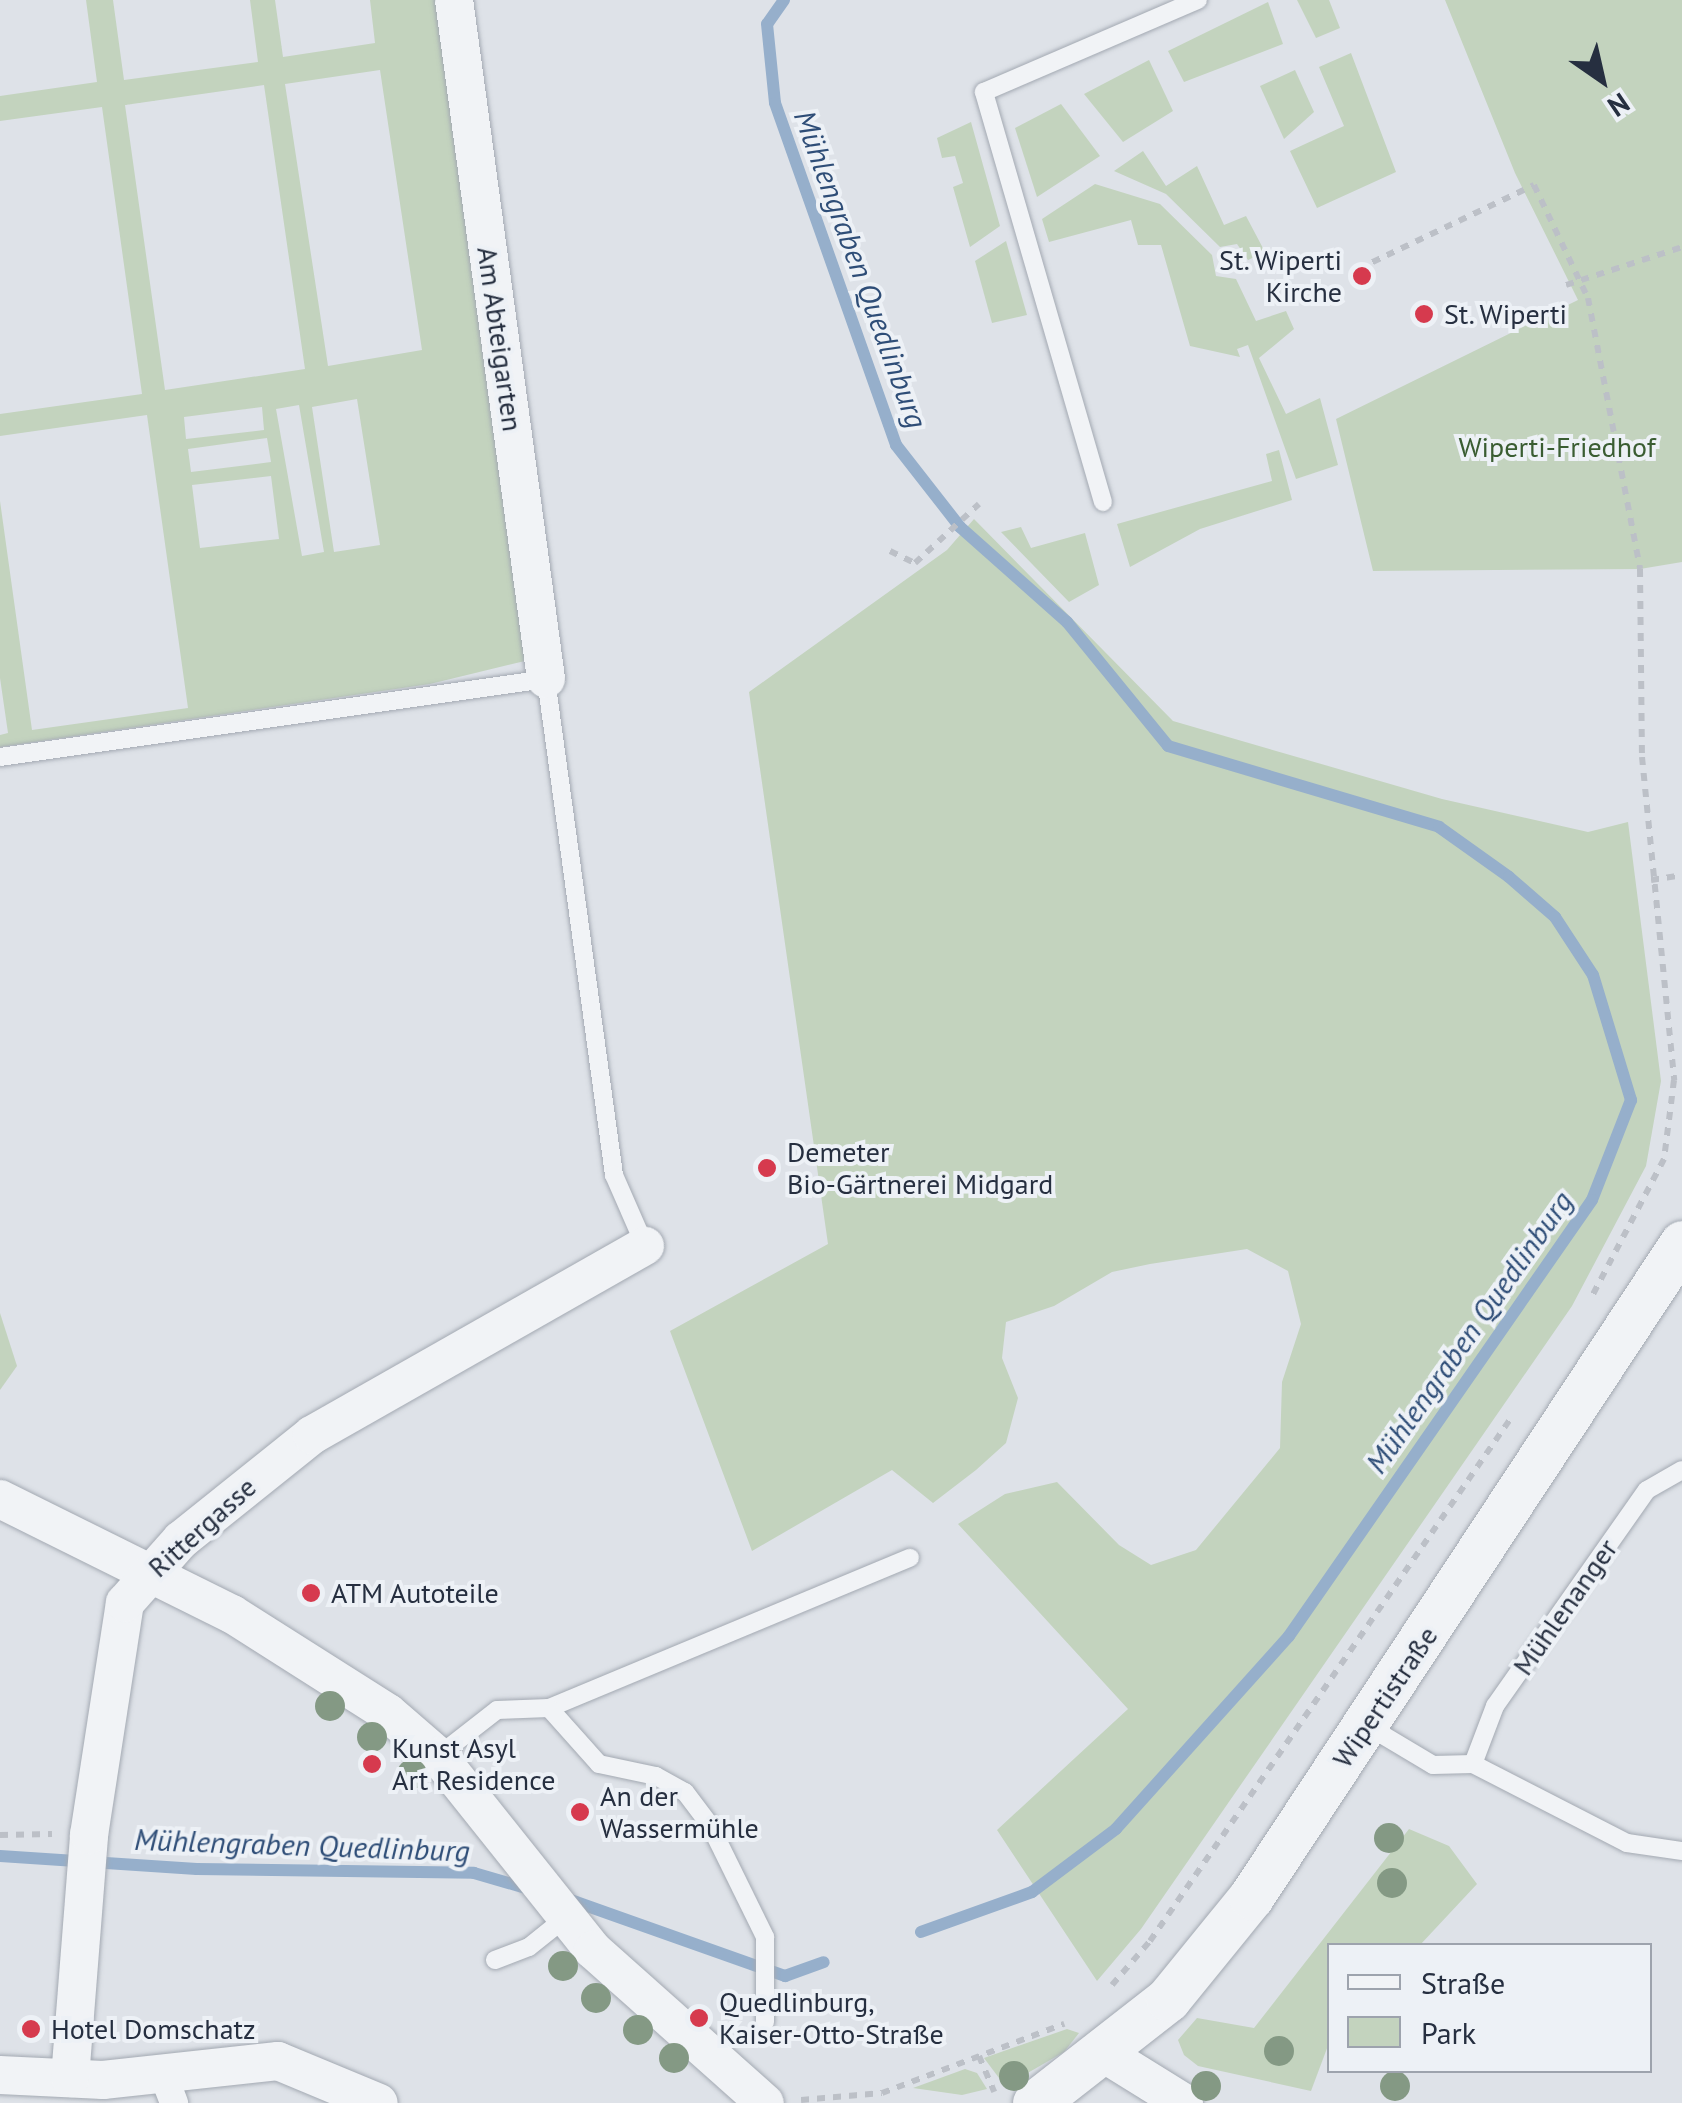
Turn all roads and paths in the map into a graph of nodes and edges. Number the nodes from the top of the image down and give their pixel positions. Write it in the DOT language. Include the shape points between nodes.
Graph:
graph roads {
  1 [pos="454,0"];
  2 [pos="1198,0"];
  3 [pos="1682,247"];
  4 [pos="1362,276"];
  5 [pos="1579,279"];
  6 [pos="1566,285"];
  7 [pos="1102,502"];
  8 [pos="979,504"];
  9 [pos="890,551"];
  10 [pos="546,678"];
  11 [pos="0,757"];
  12 [pos="1682,874"];
  13 [pos="1651,880"];
  14 [pos="1682,1243"];
  15 [pos="645,1246"];
  16 [pos="1587,1304"];
  17 [pos="1520,1406"];
  18 [pos="1682,1470"];
  19 [pos="0,1499"];
  20 [pos="910,1558"];
  21 [pos="146,1575"];
  22 [pos="549,1708"];
  23 [pos="1366,1725"];
  24 [pos="438,1756"];
  25 [pos="1473,1764"];
  26 [pos="0,1835"];
  27 [pos="88,1847"];
  28 [pos="1682,1851"];
  29 [pos="564,1918"];
  30 [pos="495,1960"];
  31 [pos="1099,2000"];
  32 [pos="767,2014"];
  33 [pos="1068,2022"];
  34 [pos="1105,2054"];
  35 [pos="980,2056"];
  36 [pos="0,2075"];
  37 [pos="86,2079"];
  38 [pos="169,2088"];
  39 [pos="1015,2098"];
  40 [pos="6,2103"];
  41 [pos="379,2103"];
  42 [pos="765,2103"];
  43 [pos="785,2103"];
  44 [pos="1184,2103"];
  1 -- 10 [label="street, Am Abteigarten"];
  2 -- 7 [label="lane" via="984,92"];
  3 -- 5 [label="path"];
  4 -- 5 [label="path" via="1358,269 1534,185"];
  5 -- 6 [label="path"];
  5 -- 13 [label="path" via="1640,570"];
  8 -- 9 [label="path" via="915,563"];
  10 -- 11 [label="lane"];
  10 -- 15 [label="lane" via="614,1175"];
  12 -- 13 [label="path"];
  13 -- 16 [label="path" via="1674,1080 1664,1159"];
  14 -- 23 [label="street, Wipertistraße"];
  15 -- 21 [label="street, Rittergasse" via="312,1435"];
  17 -- 31 [label="path" via="1150,1941"];
  18 -- 25 [label="lane, Mühlenanger" via="1646,1490 1495,1706"];
  19 -- 21 [label="street"];
  20 -- 22 [label="lane"];
  21 -- 24 [label="street" via="316,1662"];
  21 -- 27 [label="street, Rittergasse" via="120,1621"];
  22 -- 24 [label="lane" via="497,1710"];
  22 -- 32 [label="lane" via="599,1764 656,1776 685,1792 710,1825 765,1936"];
  23 -- 25 [label="lane" via="1433,1766"];
  23 -- 34 [label="street, Wipertistraße" via="1194,1972"];
  24 -- 29 [label="street"];
  25 -- 28 [label="lane" via="1579,1824 1626,1843"];
  26 -- 27 [label="path"];
  27 -- 37 [label="street, Rittergasse"];
  29 -- 30 [label="lane" via="529,1947"];
  29 -- 42 [label="street" via="626,1982"];
  33 -- 35 [label="path"];
  34 -- 39 [label="street, Wipertistraße"];
  34 -- 44 [label="street"];
  35 -- 39 [label="path"];
  35 -- 43 [label="path" via="882,2092"];
  36 -- 37 [label="street"];
  37 -- 38 [label="street"];
  37 -- 40 [label="street"];
  38 -- 41 [label="street" via="278,2061"];
}
